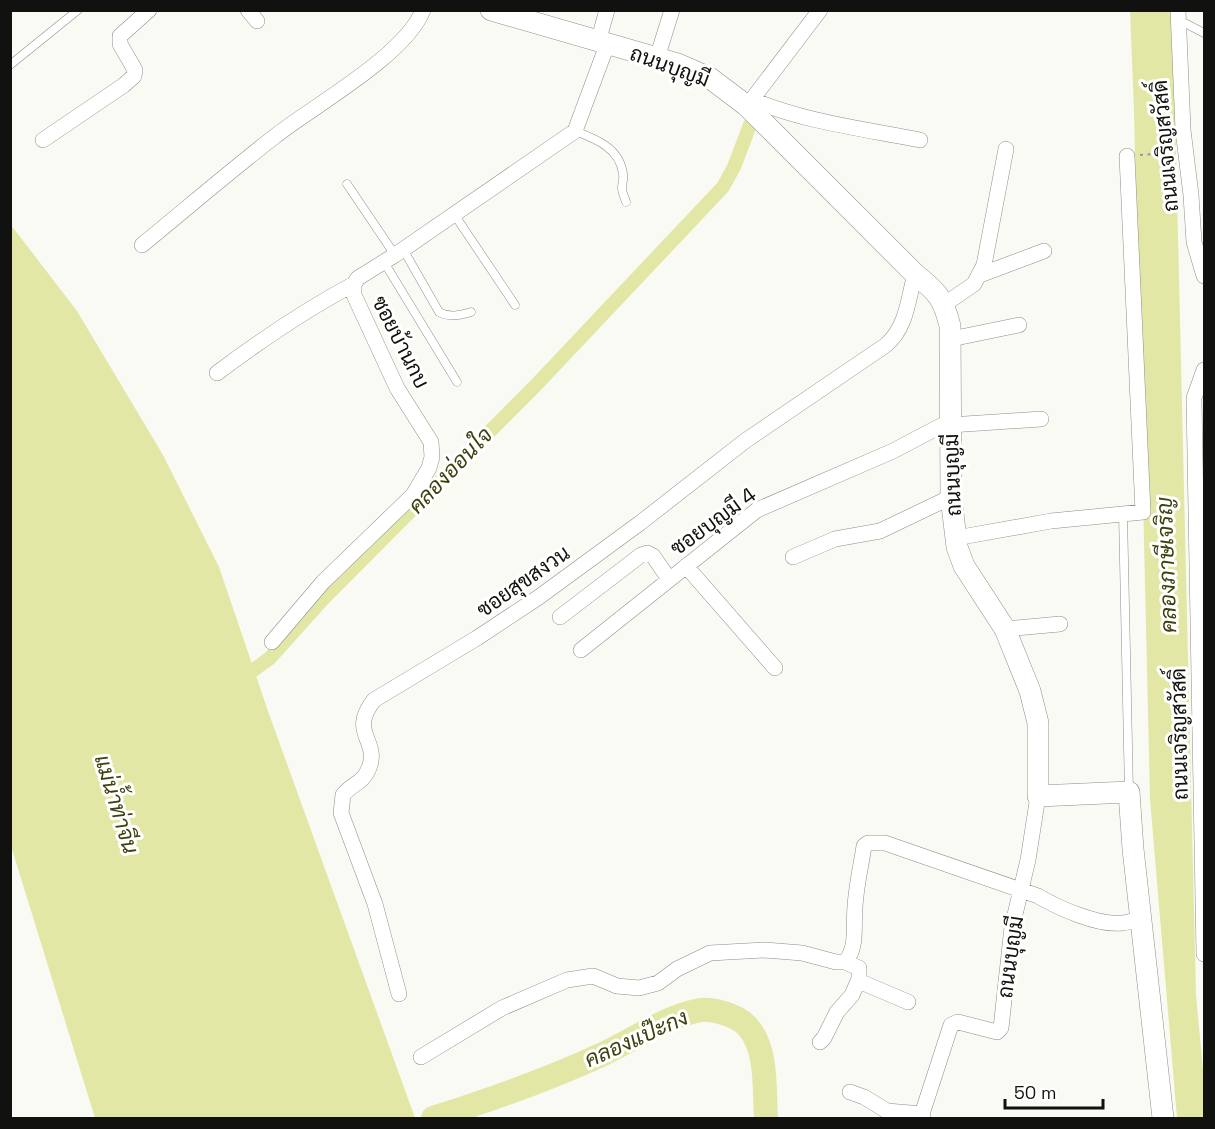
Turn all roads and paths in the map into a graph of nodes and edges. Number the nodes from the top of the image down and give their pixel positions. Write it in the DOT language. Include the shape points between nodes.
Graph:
graph roads {
  1 [pos="78,10"];
  2 [pos="149,10"];
  3 [pos="423,10"];
  4 [pos="491,10"];
  5 [pos="607,10"];
  6 [pos="672,10"];
  7 [pos="820,10"];
  8 [pos="1178,15"];
  9 [pos="1204,33"];
  10 [pos="603,43"];
  11 [pos="657,58"];
  12 [pos="10,65"];
  13 [pos="750,103"];
  14 [pos="575,131"];
  15 [pos="43,140"];
  16 [pos="920,140"];
  17 [pos="1006,149"];
  18 [pos="1179,153"];
  19 [pos="1130,156"];
  20 [pos="347,184"];
  21 [pos="626,202"];
  22 [pos="454,214"];
  23 [pos="142,245"];
  24 [pos="1044,251"];
  25 [pos="394,256"];
  26 [pos="915,274"];
  27 [pos="980,275"];
  28 [pos="1204,276"];
  29 [pos="354,284"];
  30 [pos="945,304"];
  31 [pos="515,305"];
  32 [pos="471,312"];
  33 [pos="1019,325"];
  34 [pos="951,339"];
  35 [pos="1204,370"];
  36 [pos="217,373"];
  37 [pos="457,382"];
  38 [pos="1199,398"];
  39 [pos="1041,419"];
  40 [pos="950,423"];
  41 [pos="1200,425"];
  42 [pos="951,497"];
  43 [pos="1201,499"];
  44 [pos="1122,514"];
  45 [pos="956,538"];
  46 [pos="793,557"];
  47 [pos="686,566"];
  48 [pos="669,579"];
  49 [pos="1201,593"];
  50 [pos="560,617"];
  51 [pos="1060,624"];
  52 [pos="1005,629"];
  53 [pos="272,642"];
  54 [pos="581,650"];
  55 [pos="775,668"];
  56 [pos="1202,691"];
  57 [pos="1129,792"];
  58 [pos="1038,796"];
  59 [pos="1021,891"];
  60 [pos="1140,918"];
  61 [pos="1204,954"];
  62 [pos="845,962"];
  63 [pos="859,979"];
  64 [pos="399,994"];
  65 [pos="908,1002"];
  66 [pos="820,1041"];
  67 [pos="421,1057"];
  68 [pos="850,1092"];
  69 [pos="883,1115"];
  70 [pos="923,1116"];
  71 [pos="1163,1119"];
  1 -- 12 [label="lane"];
  2 -- 15 [label="street" via="120,36 134,76"];
  3 -- 23 [label="street" via="411,30 371,67 275,136"];
  4 -- 10 [label="street, ถนนบุญมี"];
  5 -- 10 [label="street"];
  6 -- 11 [label="street"];
  7 -- 13 [label="street"];
  8 -- 9 [label="lane"];
  8 -- 28 [label="street, ถนนเจริญสวัสดิ์" via="1183,130 1194,242"];
  10 -- 11 [label="street, ถนนบุญมี"];
  10 -- 14 [label="street"];
  11 -- 13 [label="street, ถนนบุญมี" via="710,78"];
  13 -- 16 [label="street"];
  13 -- 26 [label="street, ถนนบุญมี"];
  14 -- 21 [label="lane" via="611,149 623,172"];
  14 -- 22 [label="street, ซอยบ้านกบ"];
  17 -- 27 [label="street"];
  18 -- 19 [label="path"];
  19 -- 44 [label="street" via="1143,513"];
  20 -- 25 [label="lane"];
  22 -- 25 [label="street, ซอยบ้านกบ"];
  22 -- 31 [label="lane"];
  24 -- 27 [label="street"];
  25 -- 29 [label="street, ซอยบ้านกบ"];
  25 -- 32 [label="lane" via="439,312"];
  25 -- 37 [label="lane"];
  26 -- 30 [label="street, ถนนบุญมี"];
  26 -- 64 [label="street, ซอยสุขสงวน" via="902,325 886,345 746,441 539,597 374,700 365,711 364,730 371,761 363,780 343,795 341,813 375,904"];
  27 -- 30 [label="street" via="964,293"];
  29 -- 36 [label="street" via="315,304"];
  29 -- 53 [label="street, ซอยบ้านกบ" via="354,295 397,388 431,442 432,457 413,495 323,582"];
  30 -- 34 [label="street, ถนนบุญมี"];
  33 -- 34 [label="street"];
  34 -- 40 [label="street, ถนนบุญมี"];
  35 -- 38 [label="street, ถนนเจริญสวัสดิ์"];
  38 -- 41 [label="street, ถนนเจริญสวัสดิ์"];
  39 -- 40 [label="street"];
  40 -- 42 [label="street, ถนนบุญมี"];
  40 -- 47 [label="street, ซอยบุญมี 4" via="757,510"];
  41 -- 43 [label="street, ถนนเจริญสวัสดิ์"];
  42 -- 45 [label="street, ถนนบุญมี"];
  42 -- 46 [label="street" via="880,531 835,538"];
  43 -- 49 [label="street, ถนนเจริญสวัสดิ์"];
  44 -- 45 [label="street" via="1051,521"];
  44 -- 57 [label="lane"];
  45 -- 52 [label="street, ถนนบุญมี" via="964,566"];
  47 -- 48 [label="street, ซอยบุญมี 4"];
  47 -- 55 [label="street"];
  48 -- 50 [label="street" via="653,556 641,555"];
  48 -- 54 [label="street, ซอยบุญมี 4"];
  49 -- 56 [label="street, ถนนเจริญสวัสดิ์"];
  51 -- 52 [label="street"];
  52 -- 58 [label="street, ถนนบุญมี" via="1030,691 1038,723"];
  56 -- 61 [label="street, ถนนเจริญสวัสดิ์"];
  57 -- 58 [label="street"];
  57 -- 60 [label="street"];
  58 -- 59 [label="street, ถนนบุญมี"];
  59 -- 60 [label="street" via="1058,908 1107,922"];
  59 -- 62 [label="street" via="885,843 868,843 864,846 855,908 855,940"];
  59 -- 70 [label="street, ถนนบุญมี" via="1012,927 1000,1031 958,1022 951,1025"];
  60 -- 71 [label="street"];
  62 -- 63 [label="street" via="859,968"];
  62 -- 67 [label="street" via="765,950 710,953 676,969 658,983 639,988 617,986 592,976 567,981 502,1008"];
  63 -- 65 [label="street"];
  63 -- 66 [label="street"];
  68 -- 69 [label="street" via="864,1097"];
  69 -- 70 [label="street"];
}
